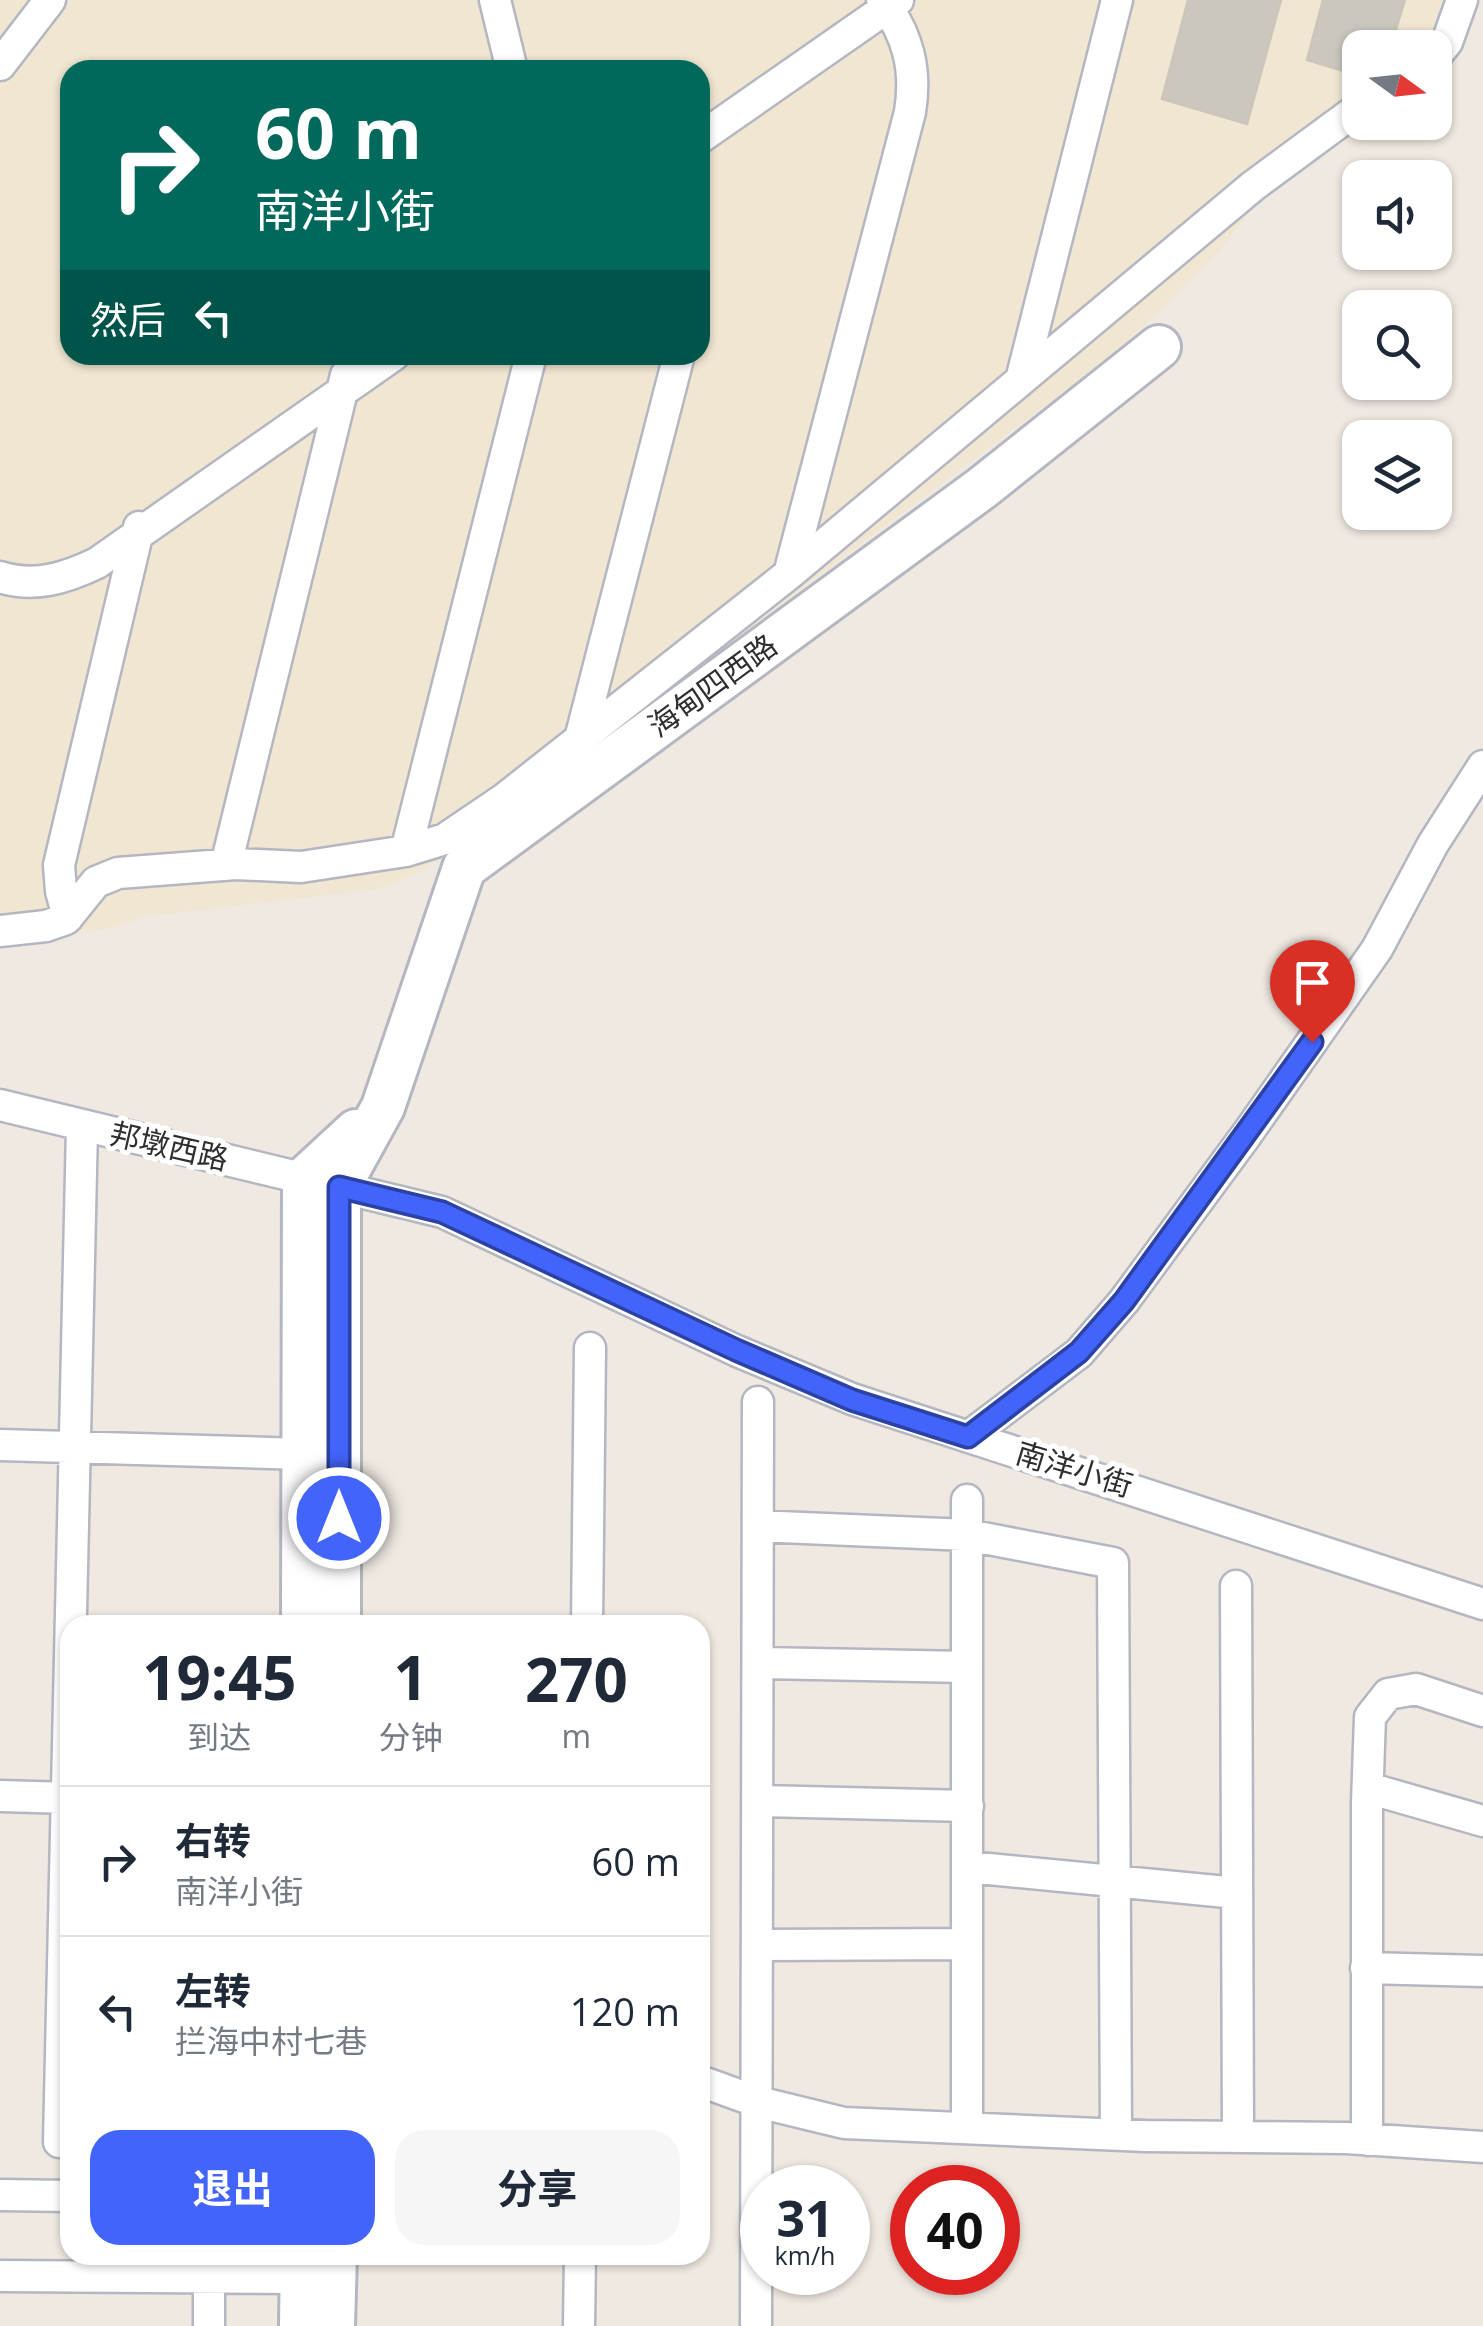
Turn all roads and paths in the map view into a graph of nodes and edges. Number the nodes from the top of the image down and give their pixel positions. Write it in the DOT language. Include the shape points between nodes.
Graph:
graph roads {
  1 [pos="50,0"];
  2 [pos="495,0"];
  3 [pos="1116,0"];
  4 [pos="1462,0"];
  5 [pos="886,2"];
  6 [pos="1451,30"];
  7 [pos="510,60"];
  8 [pos="0,65"];
  9 [pos="710,117"];
  10 [pos="1342,120"];
  11 [pos="710,131"];
  12 [pos="1159,348"];
  13 [pos="363,365"];
  14 [pos="376,365"];
  15 [pos="528,365"];
  16 [pos="677,365"];
  17 [pos="1021,380"];
  18 [pos="344,383"];
  19 [pos="139,528"];
  20 [pos="0,564"];
  21 [pos="789,574"];
  22 [pos="0,577"];
  23 [pos="580,739"];
  24 [pos="1483,766"];
  25 [pos="406,851"];
  26 [pos="226,865"];
  27 [pos="68,917"];
  28 [pos="0,930"];
  29 [pos="0,1105"];
  30 [pos="82,1127"];
  31 [pos="321,1183"];
  32 [pos="590,1348"];
  33 [pos="758,1402"];
  34 [pos="968,1437"];
  35 [pos="0,1445"];
  36 [pos="74,1448"];
  37 [pos="303,1454"];
  38 [pos="968,1500"];
  39 [pos="758,1526"];
  40 [pos="968,1535"];
  41 [pos="1236,1586"];
  42 [pos="1483,1604"];
  43 [pos="71,1615"];
  44 [pos="303,1615"];
  45 [pos="340,1615"];
  46 [pos="586,1615"];
  47 [pos="758,1663"];
  48 [pos="967,1666"];
  49 [pos="1483,1711"];
  50 [pos="1368,1788"];
  51 [pos="0,1796"];
  52 [pos="60,1798"];
  53 [pos="758,1802"];
  54 [pos="968,1806"];
  55 [pos="1483,1821"];
  56 [pos="968,1866"];
  57 [pos="1115,1881"];
  58 [pos="1237,1894"];
  59 [pos="967,1944"];
  60 [pos="758,1945"];
  61 [pos="1366,1968"];
  62 [pos="1483,1971"];
  63 [pos="710,2085"];
  64 [pos="758,2102"];
  65 [pos="968,2126"];
  66 [pos="1116,2134"];
  67 [pos="1238,2137"];
  68 [pos="1367,2140"];
  69 [pos="1483,2147"];
  70 [pos="0,2195"];
  71 [pos="60,2196"];
  72 [pos="299,2265"];
  73 [pos="313,2265"];
  74 [pos="314,2265"];
  75 [pos="580,2265"];
  76 [pos="0,2276"];
  77 [pos="209,2278"];
  78 [pos="209,2326"];
  79 [pos="300,2326"];
  80 [pos="333,2326"];
  81 [pos="579,2326"];
  82 [pos="756,2326"];
  1 -- 8 [label="street"];
  2 -- 7 [label="street"];
  3 -- 17 [label="street"];
  4 -- 6 [label="street"];
  5 -- 9 [label="street"];
  5 -- 11 [label="street"];
  5 -- 21 [label="street" via="910,54 914,89"];
  10 -- 17 [label="street"];
  12 -- 31 [label="street, 海甸四西路" via="982,488 464,868 383,1107"];
  13 -- 18 [label="street"];
  14 -- 18 [label="street"];
  15 -- 25 [label="street"];
  16 -- 23 [label="street"];
  17 -- 21 [label="street"];
  18 -- 19 [label="street"];
  18 -- 26 [label="street"];
  19 -- 20 [label="street" via="76,560 42,568"];
  19 -- 22 [label="street" via="97,563 62,578 26,583"];
  19 -- 27 [label="street" via="59,864"];
  21 -- 23 [label="street"];
  23 -- 25 [label="street" via="473,822 445,840"];
  24 -- 34 [label="street" via="1376,949 1124,1301 1079,1352"];
  25 -- 26 [label="street" via="301,867"];
  26 -- 27 [label="street" via="106,876"];
  27 -- 28 [label="street"];
  29 -- 30 [label="street, 邦墩西路"];
  30 -- 31 [label="street, 邦墩西路"];
  30 -- 36 [label="street"];
  31 -- 34 [label="street, 南洋小街" via="442,1212 852,1400"];
  31 -- 37 [label="street"];
  31 -- 45 [label="street"];
  32 -- 46 [label="street"];
  33 -- 39 [label="street"];
  34 -- 42 [label="street, 南洋小街"];
  35 -- 36 [label="street"];
  36 -- 37 [label="street"];
  36 -- 43 [label="street"];
  37 -- 44 [label="street"];
  38 -- 40 [label="street"];
  39 -- 40 [label="street"];
  39 -- 47 [label="street"];
  40 -- 48 [label="street"];
  40 -- 57 [label="street" via="1113,1563"];
  41 -- 58 [label="street"];
  47 -- 48 [label="street"];
  47 -- 53 [label="street"];
  48 -- 54 [label="street"];
  49 -- 50 [label="street" via="1416,1689 1388,1694 1370,1717"];
  50 -- 55 [label="street"];
  50 -- 61 [label="street"];
  51 -- 52 [label="street"];
  53 -- 54 [label="street"];
  53 -- 60 [label="street"];
  54 -- 56 [label="street"];
  56 -- 57 [label="street"];
  56 -- 59 [label="street"];
  57 -- 58 [label="street"];
  57 -- 66 [label="street"];
  58 -- 67 [label="street"];
  59 -- 60 [label="street"];
  59 -- 65 [label="street"];
  60 -- 64 [label="street"];
  61 -- 62 [label="street"];
  61 -- 68 [label="street"];
  63 -- 64 [label="street"];
  64 -- 65 [label="street" via="844,2123"];
  64 -- 82 [label="street"];
  65 -- 66 [label="street"];
  66 -- 67 [label="street"];
  67 -- 68 [label="street"];
  68 -- 69 [label="street"];
  70 -- 71 [label="street"];
  72 -- 77 [label="street"];
  73 -- 79 [label="street"];
  74 -- 80 [label="street"];
  75 -- 81 [label="street"];
  76 -- 77 [label="street"];
  77 -- 78 [label="street"];
}
